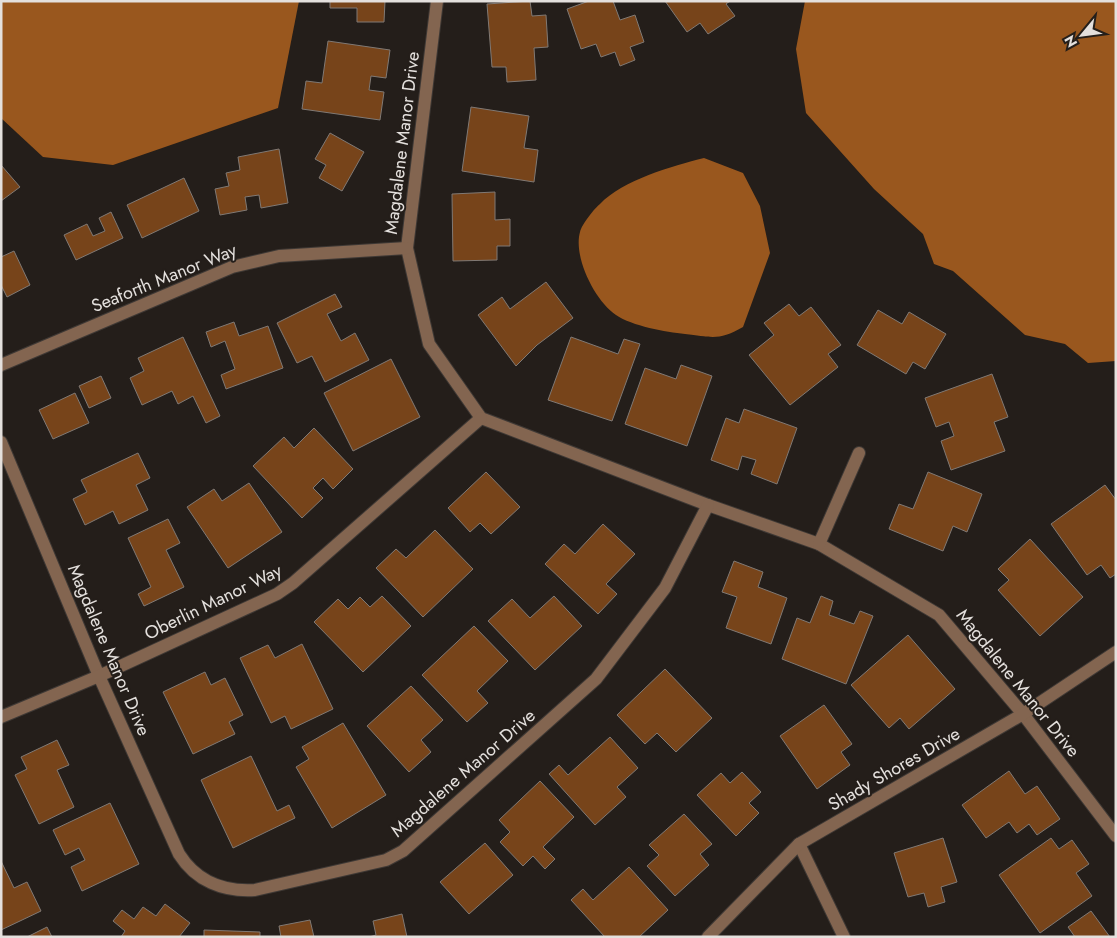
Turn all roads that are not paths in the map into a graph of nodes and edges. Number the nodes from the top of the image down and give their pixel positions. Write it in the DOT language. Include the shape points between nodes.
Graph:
graph roads {
  1 [pos="437,1"];
  2 [pos="407,248"];
  3 [pos="1,365"];
  4 [pos="481,418"];
  5 [pos="1,442"];
  6 [pos="860,453"];
  7 [pos="708,505"];
  8 [pos="819,544"];
  9 [pos="1116,652"];
  10 [pos="99,676"];
  11 [pos="1023,714"];
  12 [pos="1,717"];
  13 [pos="1116,836"];
  14 [pos="799,844"];
  15 [pos="708,937"];
  16 [pos="844,937"];
  1 -- 2 [label="street, Magdalene Manor Drive"];
  2 -- 3 [label="street, Seaforth Manor Way" via="279,256 232,267"];
  2 -- 4 [label="street, Magdalene Manor Drive" via="429,344"];
  4 -- 7 [label="street, Magdalene Manor Drive"];
  4 -- 10 [label="street, Oberlin Manor Way" via="293,583 262,601"];
  5 -- 10 [label="street, Magdalene Manor Drive"];
  6 -- 8 [label="street"];
  7 -- 8 [label="street, Magdalene Manor Drive"];
  7 -- 10 [label="street, Magdalene Manor Drive" via="665,588 596,679 403,851 386,860 254,890 224,888 197,875 186,866 170,837"];
  8 -- 11 [label="street, Magdalene Manor Drive" via="940,615"];
  9 -- 11 [label="street, Shady Shores Drive"];
  10 -- 12 [label="street, Oberlin Manor Way"];
  11 -- 13 [label="street, Magdalene Manor Drive"];
  11 -- 14 [label="street, Shady Shores Drive"];
  14 -- 15 [label="street, Shady Shores Drive"];
  14 -- 16 [label="street"];
}
